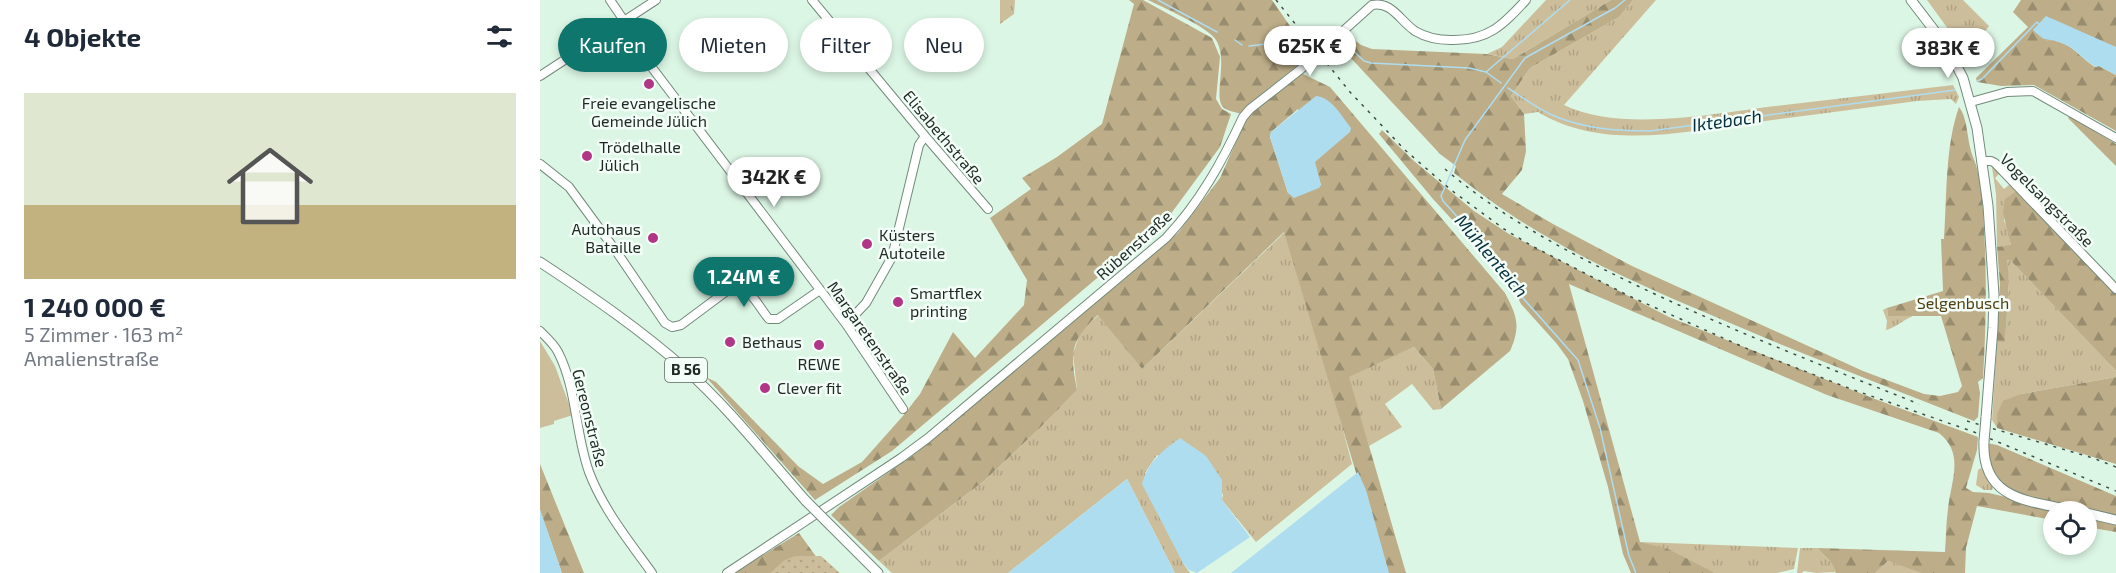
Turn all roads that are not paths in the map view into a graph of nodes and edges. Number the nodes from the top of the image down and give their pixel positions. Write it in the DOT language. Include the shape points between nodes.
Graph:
graph roads {
  1 [pos="610,0"];
  2 [pos="656,0"];
  3 [pos="812,0"];
  4 [pos="1526,0"];
  5 [pos="1911,0"];
  6 [pos="619,18"];
  7 [pos="629,18"];
  8 [pos="558,64"];
  9 [pos="658,72"];
  10 [pos="540,76"];
  11 [pos="1971,102"];
  12 [pos="925,136"];
  13 [pos="2116,138"];
  14 [pos="1982,161"];
  15 [pos="540,164"];
  16 [pos="988,209"];
  17 [pos="540,262"];
  18 [pos="820,290"];
  19 [pos="2116,290"];
  20 [pos="846,324"];
  21 [pos="540,331"];
  22 [pos="903,409"];
  23 [pos="2043,503"];
  24 [pos="2097,516"];
  25 [pos="2116,520"];
  26 [pos="652,573"];
  27 [pos="728,573"];
  28 [pos="878,573"];
  1 -- 6 [label="street, Margaretenstraße"];
  2 -- 7 [label="street"];
  3 -- 12 [label="street, Elisabethstraße"];
  4 -- 27 [label="street, Rübenstraße" via="1505,23 1468,40 1425,35 1388,7 1372,5 1250,109 1210,183 1166,238 910,452"];
  5 -- 11 [label="main road" via="1947,47"];
  8 -- 10 [label="street"];
  9 -- 18 [label="street, Margaretenstraße"];
  11 -- 13 [label="street" via="2007,92 2033,91"];
  11 -- 14 [label="main road"];
  12 -- 16 [label="street, Elisabethstraße"];
  12 -- 20 [label="street" via="919,145 892,257 866,303"];
  14 -- 19 [label="street, Vogelsangstraße" via="1995,163"];
  14 -- 23 [label="main road, bridge" via="1994,295 1983,453 1988,474 2001,490"];
  15 -- 18 [label="street" via="569,187 665,323 672,327 681,325 732,287 746,289 769,319 778,319"];
  17 -- 28 [label="main road, B 56, bridge" via="686,369 806,501"];
  18 -- 20 [label="street, Margaretenstraße"];
  20 -- 22 [label="street, Margaretenstraße"];
  21 -- 26 [label="street, Gereonstraße" via="557,350 566,372 594,486"];
  24 -- 25 [label="main road"];
}
